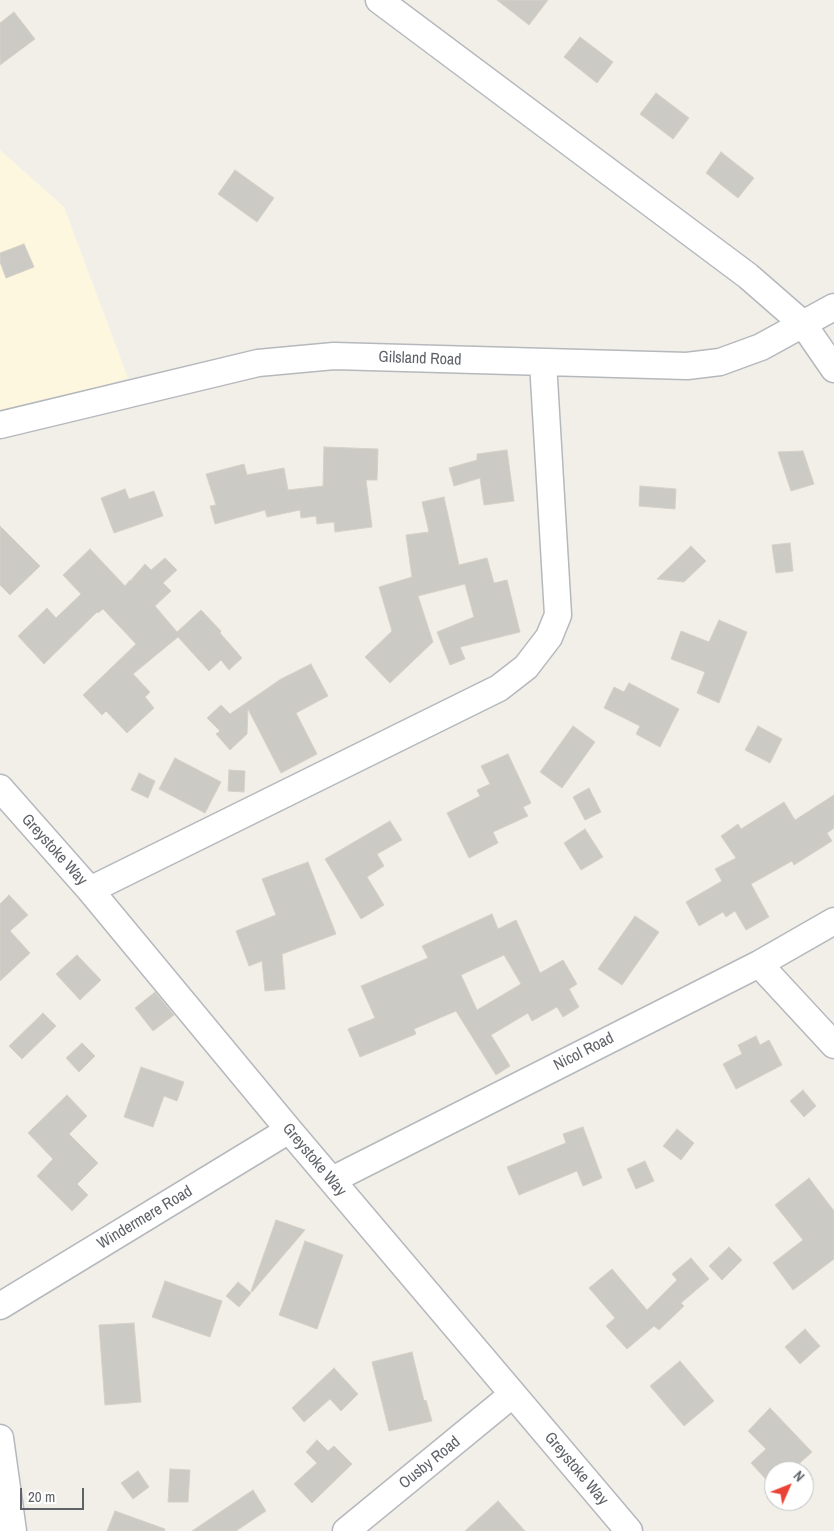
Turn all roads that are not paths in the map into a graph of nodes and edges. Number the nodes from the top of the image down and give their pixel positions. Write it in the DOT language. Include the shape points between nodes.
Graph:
graph roads {
  1 [pos="379,0"];
  2 [pos="834,307"];
  3 [pos="803,324"];
  4 [pos="543,362"];
  5 [pos="834,369"];
  6 [pos="0,425"];
  7 [pos="5,802"];
  8 [pos="90,890"];
  9 [pos="834,921"];
  10 [pos="759,964"];
  11 [pos="834,1045"];
  12 [pos="289,1130"];
  13 [pos="332,1180"];
  14 [pos="0,1306"];
  15 [pos="513,1394"];
  16 [pos="0,1438"];
  17 [pos="13,1531"];
  18 [pos="346,1531"];
  19 [pos="629,1531"];
  1 -- 3 [label="street" via="748,276"];
  2 -- 3 [label="street, Gilsland Road"];
  3 -- 4 [label="street, Gilsland Road" via="761,347 720,362 687,366"];
  3 -- 5 [label="street"];
  4 -- 6 [label="street, Gilsland Road" via="334,356 258,363"];
  4 -- 8 [label="street" via="558,615 549,637 526,667 499,688"];
  7 -- 8 [label="street, Greystoke Way"];
  8 -- 12 [label="street, Greystoke Way"];
  9 -- 10 [label="street, Nicol Road"];
  10 -- 11 [label="street"];
  10 -- 13 [label="street, Nicol Road"];
  12 -- 13 [label="street, Greystoke Way"];
  12 -- 14 [label="street, Windermere Road"];
  13 -- 15 [label="street, Greystoke Way"];
  15 -- 18 [label="street, Ousby Road"];
  15 -- 19 [label="street, Greystoke Way"];
  16 -- 17 [label="street"];
}
